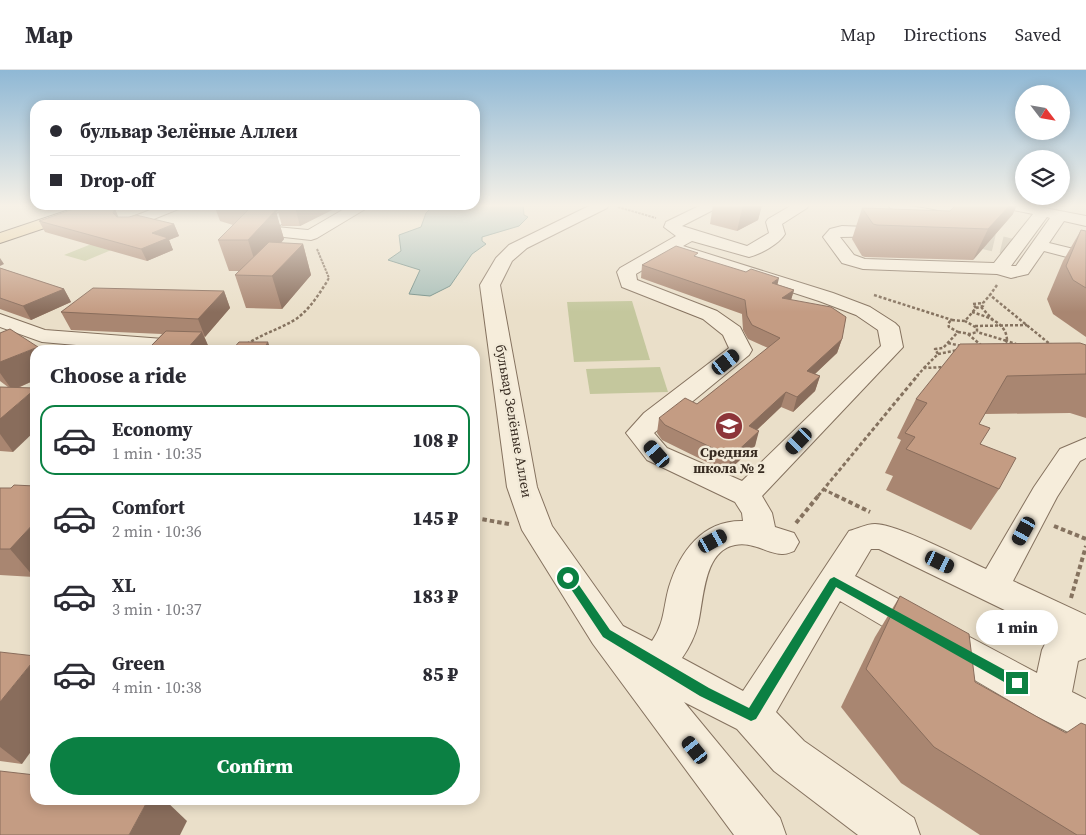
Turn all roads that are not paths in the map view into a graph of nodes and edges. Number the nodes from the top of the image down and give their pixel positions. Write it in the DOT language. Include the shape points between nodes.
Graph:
graph roads {
  1 [pos="528,241"];
  2 [pos="674,241"];
  3 [pos="716,241"];
  4 [pos="768,241"];
  5 [pos="834,241"];
  6 [pos="1020,241"];
  7 [pos="1043,241"];
  8 [pos="1040,245"];
  9 [pos="669,247"];
  10 [pos="1086,257"];
  11 [pos="1004,270"];
  12 [pos="0,320"];
  13 [pos="156,345"];
  14 [pos="1086,446"];
  15 [pos="746,495"];
  16 [pos="834,582"];
  17 [pos="993,587"];
  18 [pos="606,634"];
  19 [pos="1083,638"];
  20 [pos="658,664"];
  21 [pos="1050,702"];
  22 [pos="751,715"];
  23 [pos="1086,721"];
  24 [pos="763,835"];
  25 [pos="897,835"];
  1 -- 18 [label="street, бульвар Зелёные Аллеи" via="502,260 490,285 522,487 538,530"];
  2 -- 9 [label="street"];
  3 -- 4 [label="street" via="748,252"];
  5 -- 11 [label="street" via="848,259 862,264"];
  6 -- 11 [label="street" via="1006,258"];
  7 -- 8 [label="street"];
  8 -- 10 [label="street"];
  8 -- 11 [label="street" via="1022,270"];
  9 -- 15 [label="street" via="626,272 629,283 710,315 732,332 741,350 639,433 657,454"];
  9 -- 15 [label="street" via="826,297 863,311 888,327 892,347"];
  12 -- 13 [label="street" via="42,336"];
  14 -- 17 [label="street" via="1070,454"];
  15 -- 20 [label="street" via="772,538 749,532 727,533 713,541 698,558 687,583 680,626"];
  16 -- 17 [label="street" via="860,540 872,536 892,541"];
  16 -- 21 [label="street"];
  16 -- 22 [label="street"];
  17 -- 19 [label="street"];
  18 -- 20 [label="street"];
  18 -- 24 [label="street, бульвар Зелёные Аллеи"];
  19 -- 21 [label="street" via="1061,650"];
  20 -- 22 [label="street"];
  21 -- 23 [label="street"];
  22 -- 25 [label="street" via="789,756"];
}
